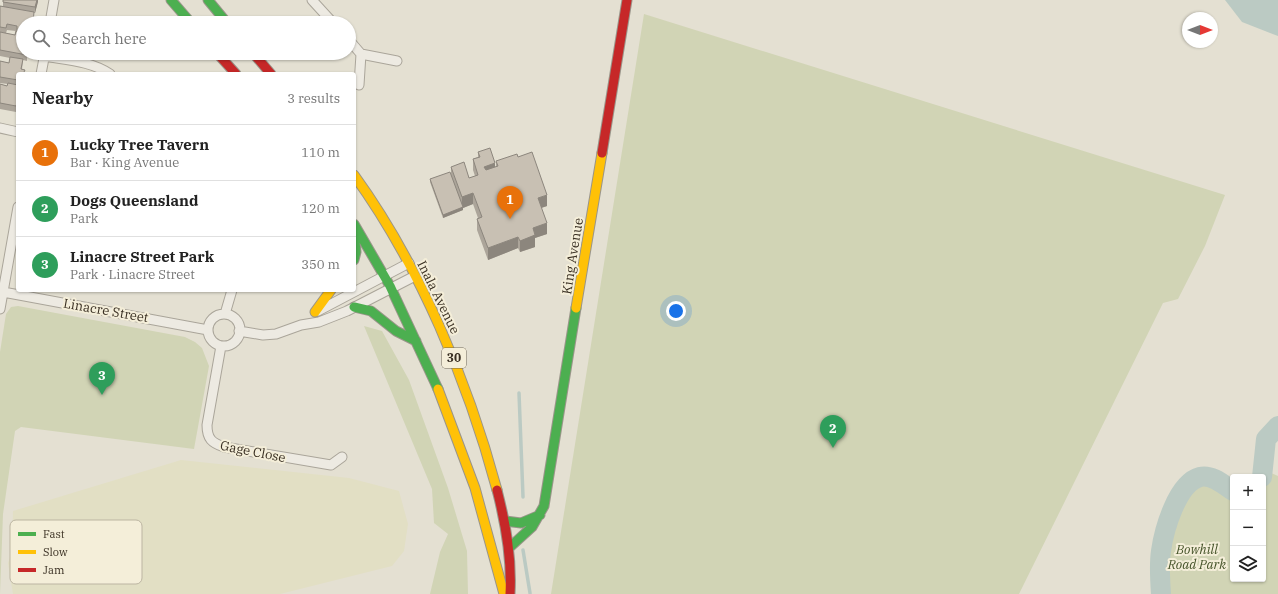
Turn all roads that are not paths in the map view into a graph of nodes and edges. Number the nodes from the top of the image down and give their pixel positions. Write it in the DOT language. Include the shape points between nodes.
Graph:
graph roads {
  1 [pos="54,0"];
  2 [pos="171,0"];
  3 [pos="208,0"];
  4 [pos="312,0"];
  5 [pos="627,0"];
  6 [pos="51,16"];
  7 [pos="185,16"];
  8 [pos="221,16"];
  9 [pos="327,16"];
  10 [pos="356,48"];
  11 [pos="361,54"];
  12 [pos="44,60"];
  13 [pos="68,60"];
  14 [pos="224,60"];
  15 [pos="259,60"];
  16 [pos="397,61"];
  17 [pos="41,72"];
  18 [pos="107,72"];
  19 [pos="234,72"];
  20 [pos="269,72"];
  21 [pos="359,85"];
  22 [pos="0,128"];
  23 [pos="16,132"];
  24 [pos="356,178"];
  25 [pos="16,218"];
  26 [pos="356,227"];
  27 [pos="408,264"];
  28 [pos="385,276"];
  29 [pos="415,276"];
  30 [pos="392,288"];
  31 [pos="356,291"];
  32 [pos="3,292"];
  33 [pos="231,292"];
  34 [pos="330,292"];
  35 [pos="354,292"];
  36 [pos="354,307"];
  37 [pos="0,309"];
  38 [pos="315,312"];
  39 [pos="225,314"];
  40 [pos="301,325"];
  41 [pos="208,330"];
  42 [pos="239,331"];
  43 [pos="416,341"];
  44 [pos="221,346"];
  45 [pos="342,457"];
  46 [pos="540,515"];
  47 [pos="505,521"];
  48 [pos="511,552"];
  49 [pos="505,592"];
  1 -- 6 [label="street"];
  2 -- 7 [label="main road"];
  3 -- 8 [label="main road"];
  4 -- 9 [label="street"];
  5 -- 46 [label="main road, King Avenue" via="547,491"];
  10 -- 11 [label="street"];
  11 -- 16 [label="street"];
  11 -- 21 [label="street"];
  12 -- 17 [label="street"];
  13 -- 18 [label="street" via="101,67"];
  14 -- 19 [label="main road"];
  15 -- 20 [label="main road"];
  22 -- 23 [label="street"];
  24 -- 27 [label="main road, Inala Avenue / 30"];
  25 -- 32 [label="street"];
  26 -- 28 [label="main road, 30"];
  27 -- 28 [label="street"];
  27 -- 29 [label="main road, Inala Avenue / 30"];
  28 -- 30 [label="main road, 30"];
  28 -- 31 [label="street"];
  29 -- 30 [label="street"];
  29 -- 47 [label="main road, Inala Avenue / 30" via="440,326 464,384"];
  30 -- 36 [label="street"];
  30 -- 43 [label="main road, 30"];
  32 -- 37 [label="street"];
  32 -- 41 [label="street, Linacre Street"];
  33 -- 39 [label="street"];
  34 -- 38 [label="main road"];
  35 -- 38 [label="street"];
  36 -- 40 [label="street" via="319,322"];
  36 -- 43 [label="main road" via="371,311 396,332"];
  38 -- 40 [label="street"];
  39 -- 41 [label="street" via="214,317"];
  39 -- 42 [label="street" via="236,319"];
  40 -- 42 [label="street" via="276,334 263,335"];
  41 -- 44 [label="street" via="213,342"];
  42 -- 44 [label="street" via="234,342"];
  43 -- 49 [label="main road, 30" via="454,430 475,489"];
  44 -- 45 [label="street, Gage Close" via="207,426 210,440 224,447 331,465"];
  46 -- 47 [label="main road" via="521,523"];
  46 -- 48 [label="main road, King Avenue"];
  47 -- 48 [label="main road, Inala Avenue / 30"];
  48 -- 49 [label="main road, 30" via="512,572"];
}
